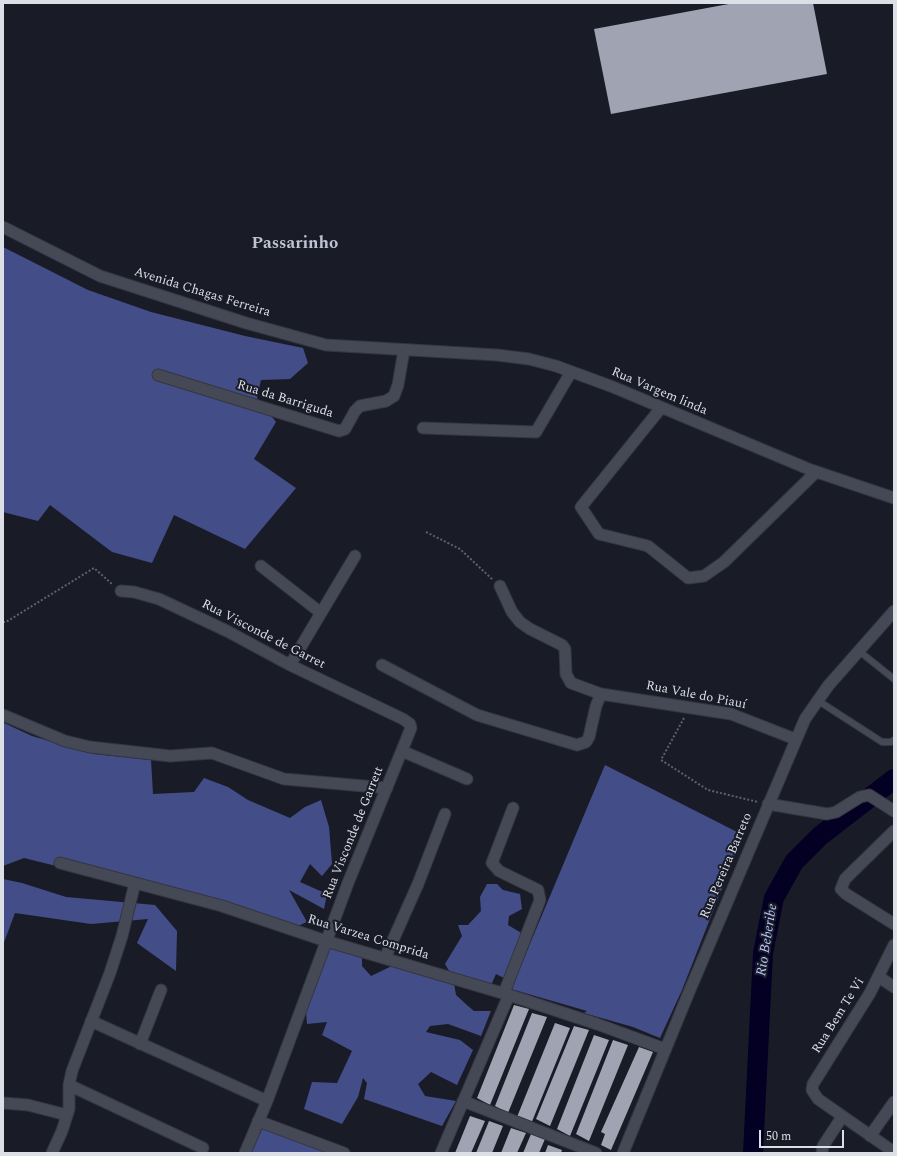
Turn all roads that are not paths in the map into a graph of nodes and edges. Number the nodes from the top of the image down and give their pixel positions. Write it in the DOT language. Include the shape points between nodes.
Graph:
graph roads {
  1 [pos="3,227"];
  2 [pos="404,350"];
  3 [pos="571,372"];
  4 [pos="158,375"];
  5 [pos="660,408"];
  6 [pos="423,428"];
  7 [pos="816,472"];
  8 [pos="894,498"];
  9 [pos="355,556"];
  10 [pos="261,566"];
  11 [pos="500,586"];
  12 [pos="121,591"];
  13 [pos="894,611"];
  14 [pos="321,613"];
  15 [pos="859,651"];
  16 [pos="290,665"];
  17 [pos="382,665"];
  18 [pos="894,679"];
  19 [pos="601,694"];
  20 [pos="817,700"];
  21 [pos="390,712"];
  22 [pos="3,715"];
  23 [pos="795,739"];
  24 [pos="894,740"];
  25 [pos="402,751"];
  26 [pos="467,778"];
  27 [pos="387,788"];
  28 [pos="768,804"];
  29 [pos="513,808"];
  30 [pos="894,811"];
  31 [pos="445,814"];
  32 [pos="894,831"];
  33 [pos="60,863"];
  34 [pos="134,883"];
  35 [pos="894,924"];
  36 [pos="326,941"];
  37 [pos="894,945"];
  38 [pos="384,958"];
  39 [pos="879,977"];
  40 [pos="894,987"];
  41 [pos="160,990"];
  42 [pos="506,994"];
  43 [pos="91,1021"];
  44 [pos="140,1044"];
  45 [pos="665,1049"];
  46 [pos="69,1085"];
  47 [pos="266,1101"];
  48 [pos="463,1101"];
  49 [pos="894,1102"];
  50 [pos="3,1103"];
  51 [pos="67,1115"];
  52 [pos="842,1117"];
  53 [pos="258,1121"];
  54 [pos="870,1136"];
  55 [pos="203,1148"];
  56 [pos="822,1152"];
  57 [pos="894,1152"];
  58 [pos="52,1153"];
  59 [pos="245,1153"];
  60 [pos="344,1153"];
  61 [pos="441,1153"];
  62 [pos="596,1153"];
  63 [pos="623,1153"];
  1 -- 2 [label="street, Avenida Chagas Ferreira" via="100,276 246,323 326,345"];
  2 -- 3 [label="street, Rua Vargem linda" via="529,359"];
  2 -- 4 [label="street, Rua da Barriguda" via="394,396 386,401 360,406 354,411 344,429 339,431"];
  3 -- 5 [label="street, Rua Vargem linda"];
  3 -- 6 [label="street" via="536,432"];
  5 -- 7 [label="street, Rua Vargem linda"];
  5 -- 7 [label="street" via="580,507 599,534 648,546 688,578 704,576 724,562"];
  7 -- 8 [label="street, Rua Vargem linda"];
  9 -- 14 [label="street"];
  10 -- 14 [label="street"];
  11 -- 19 [label="street" via="512,612 520,622 565,649 566,674 571,683"];
  12 -- 16 [label="street, Rua Visconde de Garret" via="159,599 227,631"];
  13 -- 15 [label="street, Rua Pereira Barreto"];
  14 -- 16 [label="street"];
  15 -- 18 [label="lane"];
  15 -- 20 [label="street, Rua Pereira Barreto"];
  16 -- 21 [label="street, Rua Visconde de Garret"];
  17 -- 19 [label="street" via="476,715 577,745 586,742 589,737"];
  19 -- 23 [label="street, Rua Vale do Piauí" via="731,714"];
  20 -- 23 [label="street, Rua Pereira Barreto"];
  20 -- 24 [label="lane" via="882,742"];
  21 -- 25 [label="street, Rua Visconde de Garrett" via="410,724 411,728"];
  22 -- 27 [label="street" via="65,741 90,747 170,756 212,753 284,779"];
  23 -- 28 [label="street, Rua Pereira Barreto"];
  25 -- 26 [label="street"];
  25 -- 27 [label="street, Rua Visconde de Garrett"];
  27 -- 36 [label="street, Rua Visconde de Garrett"];
  28 -- 30 [label="street" via="826,814 836,812 860,797 871,795"];
  28 -- 45 [label="street, Rua Pereira Barreto"];
  29 -- 42 [label="street" via="492,863 499,871 532,885 538,890 540,900"];
  31 -- 38 [label="street" via="418,884"];
  32 -- 35 [label="street" via="845,880 841,889"];
  33 -- 34 [label="street, Rua Varzea Comprida"];
  34 -- 36 [label="street, Rua Varzea Comprida" via="222,906"];
  34 -- 43 [label="street" via="118,947"];
  36 -- 38 [label="street, Rua Varzea Comprida"];
  36 -- 47 [label="street, Rua Visconde de Garrett"];
  37 -- 39 [label="street, Rua Bem Te Vi"];
  38 -- 42 [label="street, Rua Varzea Comprida"];
  39 -- 40 [label="street"];
  39 -- 52 [label="street, Rua Bem Te Vi" via="813,1084 812,1090 818,1099"];
  41 -- 44 [label="street"];
  42 -- 45 [label="street, Rua Varzea Comprida"];
  42 -- 48 [label="street"];
  43 -- 44 [label="street"];
  43 -- 46 [label="street"];
  44 -- 47 [label="street"];
  45 -- 63 [label="street, Rua Pereira Barreto"];
  46 -- 51 [label="street"];
  46 -- 55 [label="street"];
  47 -- 53 [label="street, Rua Visconde de Garrett"];
  48 -- 61 [label="street"];
  48 -- 62 [label="street"];
  49 -- 54 [label="street"];
  50 -- 51 [label="street" via="28,1105"];
  51 -- 58 [label="street"];
  52 -- 54 [label="street"];
  52 -- 56 [label="street"];
  53 -- 59 [label="street, Rua Visconde de Garrett"];
  53 -- 60 [label="street"];
  54 -- 57 [label="street"];
}
